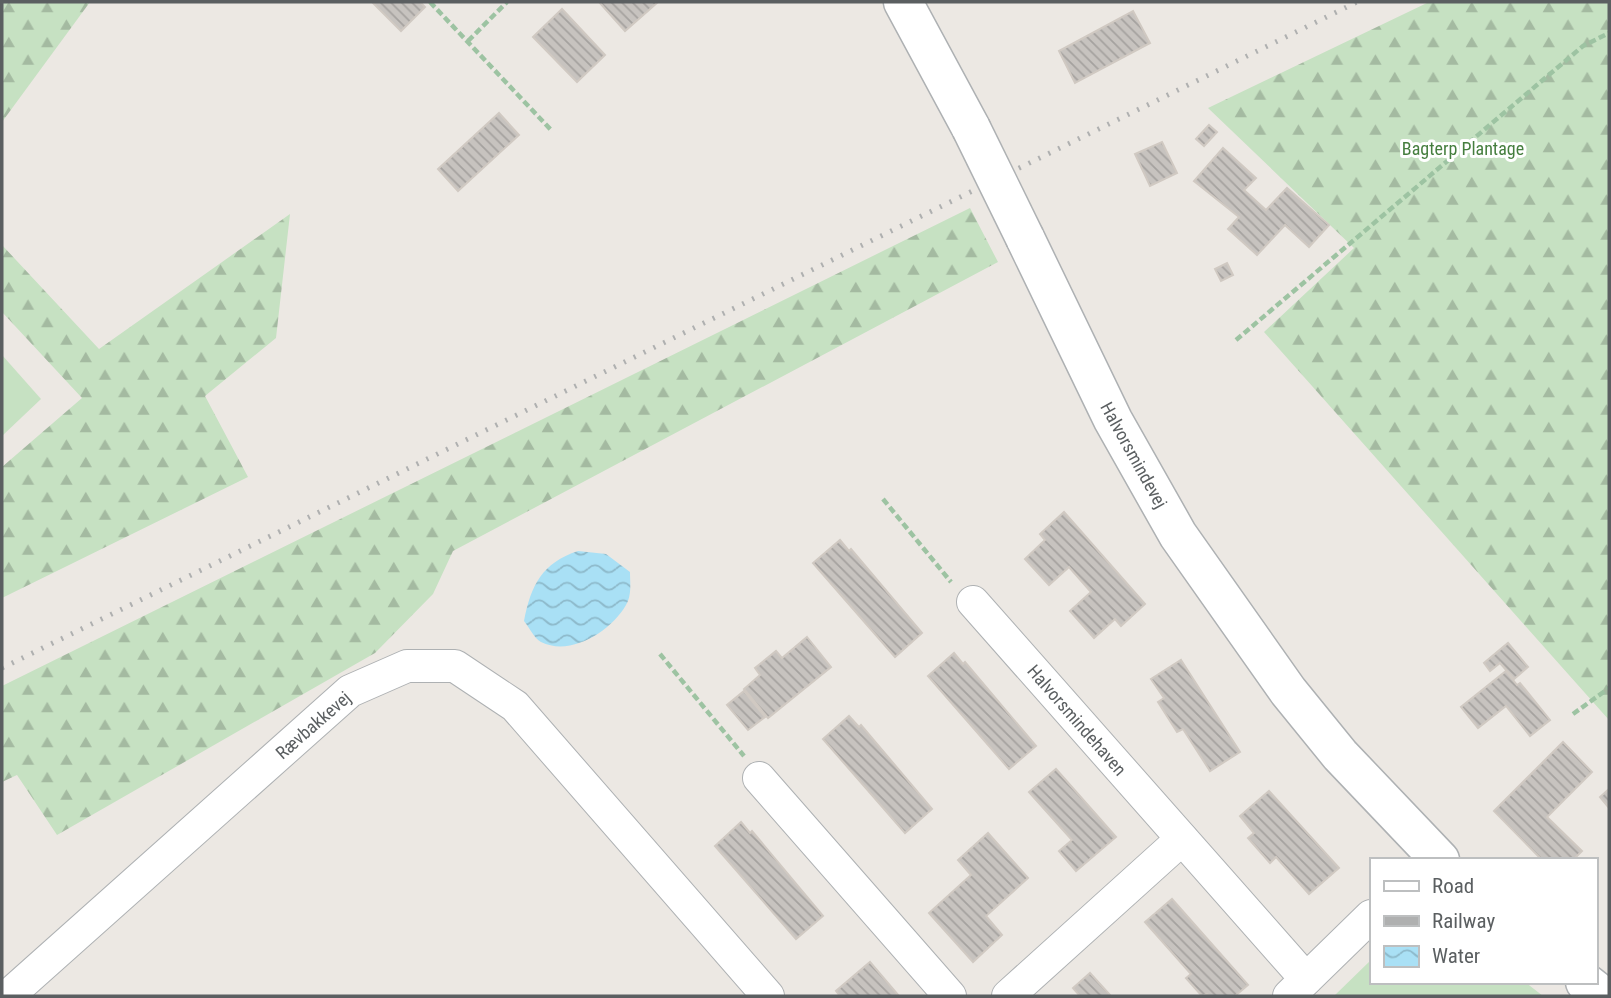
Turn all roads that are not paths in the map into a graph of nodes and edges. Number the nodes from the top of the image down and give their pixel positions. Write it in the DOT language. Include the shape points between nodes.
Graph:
graph roads {
  1 [pos="903,2"];
  2 [pos="973,602"];
  3 [pos="759,778"];
  4 [pos="1182,839"];
  5 [pos="1435,858"];
  6 [pos="1370,917"];
  7 [pos="1588,984"];
  8 [pos="1298,988"];
  9 [pos="8,996"];
  10 [pos="768,996"];
  11 [pos="950,996"];
  12 [pos="1007,996"];
  13 [pos="1603,996"];
  1 -- 5 [label="street, Halvorsmindevej, bridge" via="971,128 1112,420 1178,535 1287,691"];
  2 -- 4 [label="street, Halvorsmindehaven"];
  3 -- 11 [label="street"];
  4 -- 8 [label="street, Halvorsmindehaven"];
  4 -- 12 [label="street"];
  6 -- 8 [label="street"];
  7 -- 13 [label="street"];
  9 -- 10 [label="street, Rævbakkevej" via="350,691 407,666 456,666 515,706"];
}
